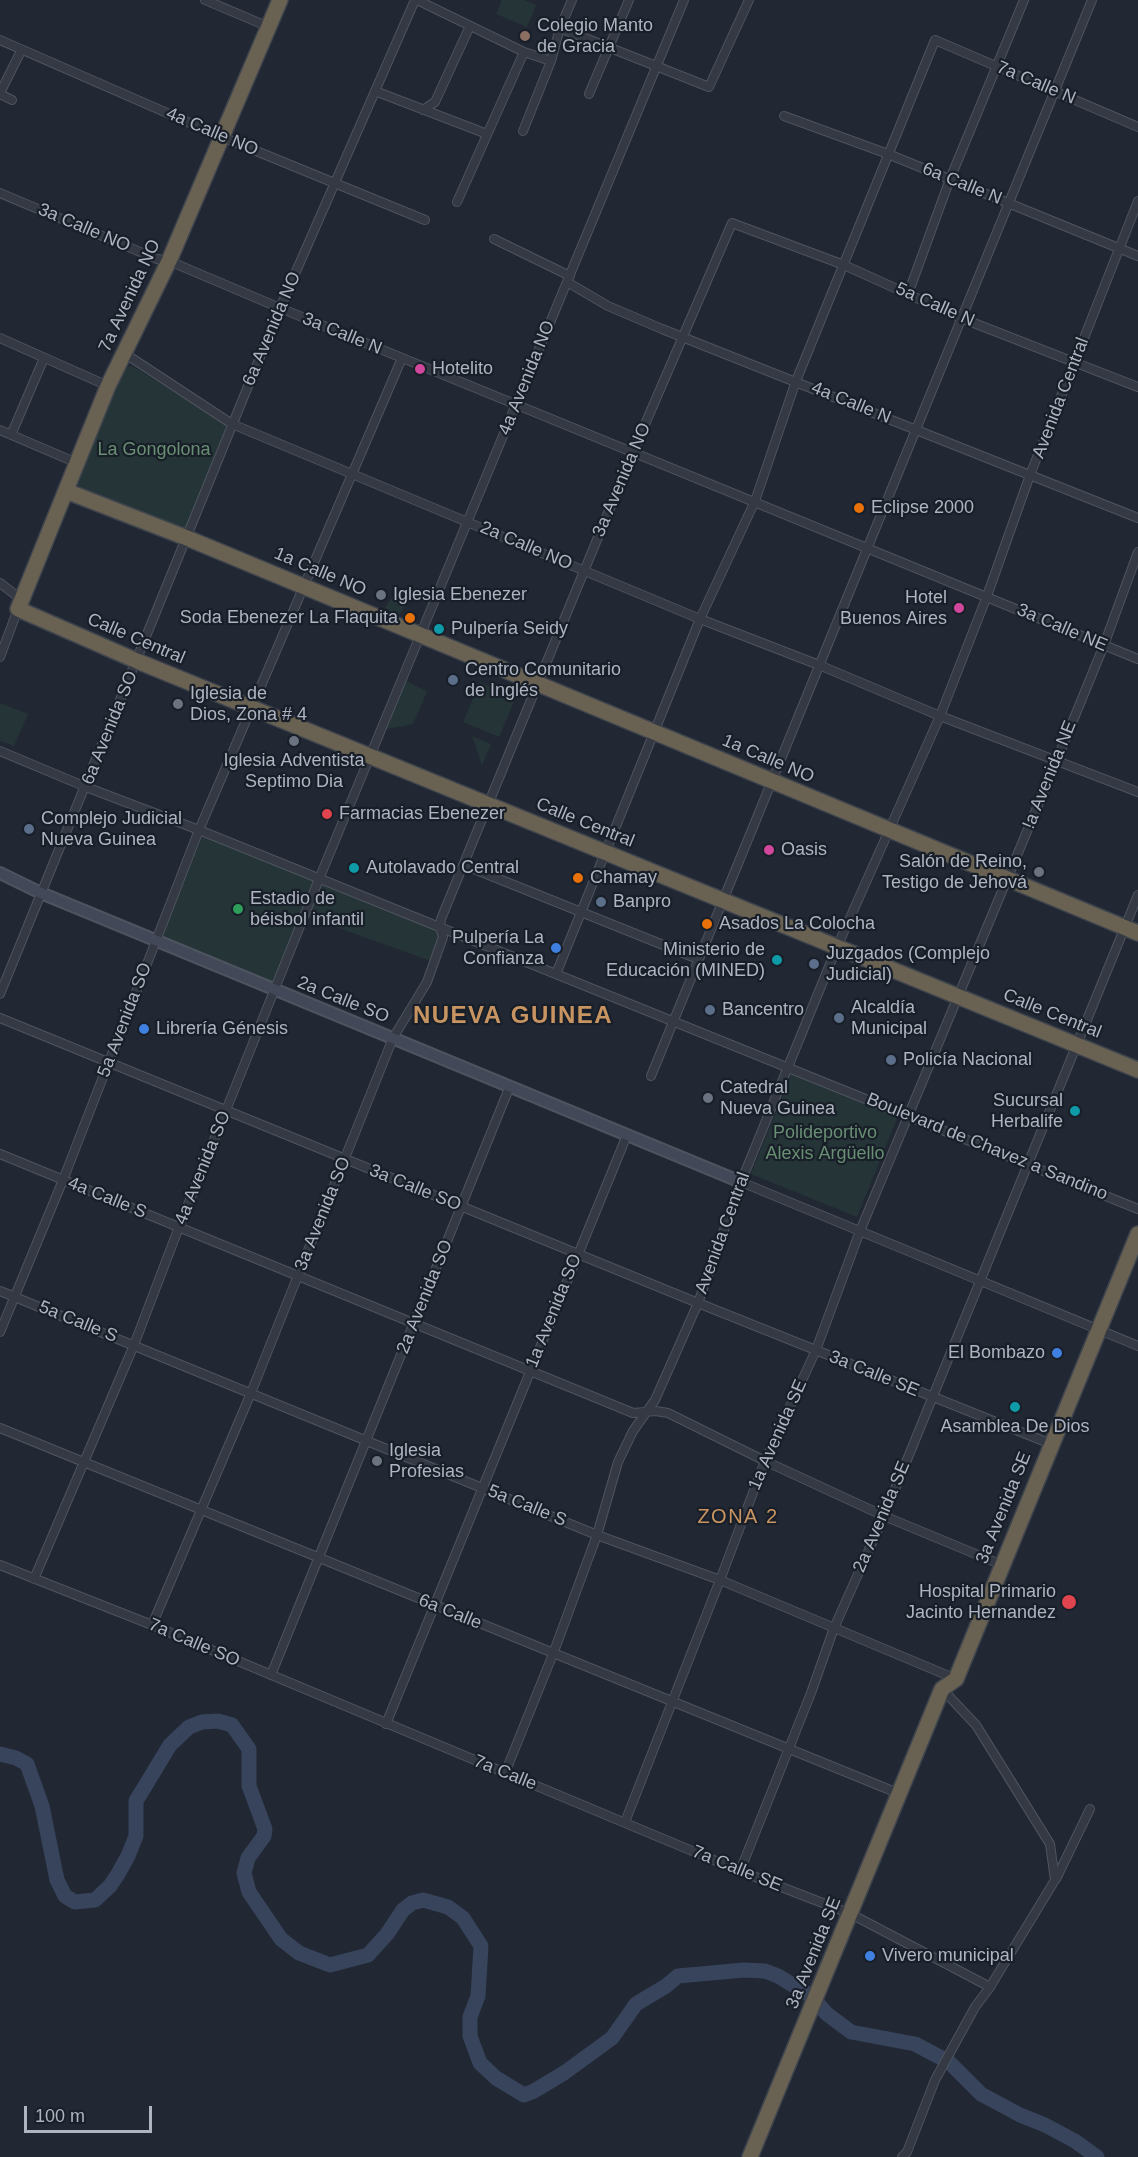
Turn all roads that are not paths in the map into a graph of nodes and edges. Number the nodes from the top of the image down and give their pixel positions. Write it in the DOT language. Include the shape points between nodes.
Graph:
graph roads {
  1 [pos="205,0"];
  2 [pos="280,0"];
  3 [pos="416,0"];
  4 [pos="572,0"];
  5 [pos="629,0"];
  6 [pos="684,0"];
  7 [pos="749,0"];
  8 [pos="1023,0"];
  9 [pos="1092,0"];
  10 [pos="470,26"];
  11 [pos="268,27"];
  12 [pos="560,28"];
  13 [pos="0,40"];
  14 [pos="608,47"];
  15 [pos="21,51"];
  16 [pos="524,52"];
  17 [pos="551,61"];
  18 [pos="656,66"];
  19 [pos="996,66"];
  20 [pos="375,91"];
  21 [pos="1054,91"];
  22 [pos="0,93"];
  23 [pos="590,94"];
  24 [pos="12,100"];
  25 [pos="423,110"];
  26 [pos="784,116"];
  27 [pos="1138,127"];
  28 [pos="523,131"];
  29 [pos="487,134"];
  30 [pos="222,137"];
  31 [pos="888,154"];
  32 [pos="950,179"];
  33 [pos="335,184"];
  34 [pos="0,193"];
  35 [pos="1138,201"];
  36 [pos="457,202"];
  37 [pos="1008,203"];
  38 [pos="425,220"];
  39 [pos="732,223"];
  40 [pos="494,239"];
  41 [pos="1119,248"];
  42 [pos="1138,256"];
  43 [pos="169,261"];
  44 [pos="844,265"];
  45 [pos="568,279"];
  46 [pos="908,294"];
  47 [pos="280,308"];
  48 [pos="961,318"];
  49 [pos="682,337"];
  50 [pos="0,338"];
  51 [pos="124,353"];
  52 [pos="44,358"];
  53 [pos="402,358"];
  54 [pos="1075,362"];
  55 [pos="796,381"];
  56 [pos="108,386"];
  57 [pos="1138,387"];
  58 [pos="517,404"];
  59 [pos="232,424"];
  60 [pos="915,429"];
  61 [pos="0,430"];
  62 [pos="11,435"];
  63 [pos="633,452"];
  64 [pos="77,463"];
  65 [pos="352,473"];
  66 [pos="1030,475"];
  67 [pos="66,490"];
  68 [pos="755,501"];
  69 [pos="1138,518"];
  70 [pos="469,521"];
  71 [pos="187,538"];
  72 [pos="867,547"];
  73 [pos="1138,552"];
  74 [pos="585,570"];
  75 [pos="0,583"];
  76 [pos="305,587"];
  77 [pos="987,596"];
  78 [pos="20,605"];
  79 [pos="700,619"];
  80 [pos="421,636"];
  81 [pos="1104,645"];
  82 [pos="0,657"];
  83 [pos="1138,659"];
  84 [pos="137,661"];
  85 [pos="819,664"];
  86 [pos="538,684"];
  87 [pos="252,708"];
  88 [pos="940,716"];
  89 [pos="654,732"];
  90 [pos="0,751"];
  91 [pos="371,757"];
  92 [pos="1056,762"];
  93 [pos="771,781"];
  94 [pos="86,787"];
  95 [pos="1138,792"];
  96 [pos="489,805"];
  97 [pos="199,830"];
  98 [pos="890,831"];
  99 [pos="605,852"];
  100 [pos="464,865"];
  101 [pos="0,873"];
  102 [pos="319,879"];
  103 [pos="1008,879"];
  104 [pos="41,893"];
  105 [pos="1138,895"];
  106 [pos="723,900"];
  107 [pos="581,912"];
  108 [pos="440,927"];
  109 [pos="1131,931"];
  110 [pos="156,940"];
  111 [pos="837,947"];
  112 [pos="698,959"];
  113 [pos="556,974"];
  114 [pos="275,989"];
  115 [pos="0,994"];
  116 [pos="959,997"];
  117 [pos="0,1018"];
  118 [pos="673,1021"];
  119 [pos="393,1038"];
  120 [pos="1076,1045"];
  121 [pos="108,1062"];
  122 [pos="788,1068"];
  123 [pos="1138,1070"];
  124 [pos="651,1076"];
  125 [pos="510,1086"];
  126 [pos="226,1110"];
  127 [pos="907,1115"];
  128 [pos="627,1134"];
  129 [pos="0,1154"];
  130 [pos="345,1159"];
  131 [pos="1029,1165"];
  132 [pos="63,1180"];
  133 [pos="741,1182"];
  134 [pos="461,1207"];
  135 [pos="1138,1209"];
  136 [pos="179,1227"];
  137 [pos="860,1231"];
  138 [pos="1138,1234"];
  139 [pos="578,1254"];
  140 [pos="297,1276"];
  141 [pos="981,1281"];
  142 [pos="0,1290"];
  143 [pos="15,1297"];
  144 [pos="698,1303"];
  145 [pos="414,1323"];
  146 [pos="1098,1329"];
  147 [pos="0,1332"];
  148 [pos="134,1345"];
  149 [pos="1138,1346"];
  150 [pos="816,1350"];
  151 [pos="530,1371"];
  152 [pos="251,1393"];
  153 [pos="931,1397"];
  154 [pos="646,1412"];
  155 [pos="0,1428"];
  156 [pos="366,1440"];
  157 [pos="1051,1444"];
  158 [pos="765,1461"];
  159 [pos="84,1462"];
  160 [pos="482,1488"];
  161 [pos="201,1510"];
  162 [pos="884,1516"];
  163 [pos="597,1535"];
  164 [pos="319,1558"];
  165 [pos="0,1565"];
  166 [pos="1002,1565"];
  167 [pos="34,1580"];
  168 [pos="720,1580"];
  169 [pos="434,1605"];
  170 [pos="152,1625"];
  171 [pos="834,1628"];
  172 [pos="553,1654"];
  173 [pos="271,1675"];
  174 [pos="956,1679"];
  175 [pos="942,1689"];
  176 [pos="672,1701"];
  177 [pos="386,1724"];
  178 [pos="788,1749"];
  179 [pos="505,1773"];
  180 [pos="900,1794"];
  181 [pos="1090,1809"];
  182 [pos="625,1822"];
  183 [pos="740,1870"];
  184 [pos="1055,1880"];
  185 [pos="851,1914"];
  186 [pos="990,1986"];
  187 [pos="750,2157"];
  188 [pos="903,2157"];
  1 -- 11 [label="street"];
  2 -- 11 [label="highway, 7a Avenida NO"];
  3 -- 10 [label="street"];
  3 -- 20 [label="street, 6a Avenida NO"];
  4 -- 12 [label="street"];
  5 -- 14 [label="street"];
  6 -- 18 [label="street, 4a Avenida NO"];
  7 -- 18 [label="street" via="709,87"];
  8 -- 19 [label="street"];
  9 -- 21 [label="street"];
  10 -- 16 [label="street"];
  10 -- 25 [label="street" via="435,102"];
  11 -- 30 [label="highway, 7a Avenida NO"];
  12 -- 14 [label="street"];
  12 -- 17 [label="street"];
  13 -- 15 [label="street, 4a Calle NO"];
  14 -- 18 [label="street"];
  14 -- 23 [label="street"];
  15 -- 22 [label="street"];
  15 -- 30 [label="street, 4a Calle NO"];
  16 -- 17 [label="street"];
  16 -- 29 [label="street"];
  17 -- 28 [label="street"];
  18 -- 45 [label="street, 4a Avenida NO"];
  19 -- 21 [label="street, 7a Calle N"];
  19 -- 31 [label="street, 7a Calle N" via="934,40"];
  19 -- 32 [label="street"];
  20 -- 25 [label="street"];
  20 -- 33 [label="street, 6a Avenida NO"];
  21 -- 27 [label="street, 7a Calle N"];
  21 -- 37 [label="street"];
  22 -- 24 [label="street"];
  25 -- 29 [label="street"];
  26 -- 31 [label="street, 6a Calle N"];
  29 -- 36 [label="street"];
  30 -- 33 [label="street, 4a Calle NO"];
  30 -- 43 [label="highway, 7a Avenida NO"];
  31 -- 32 [label="street, 6a Calle N"];
  31 -- 44 [label="street"];
  32 -- 37 [label="street, 6a Calle N"];
  32 -- 46 [label="street"];
  33 -- 38 [label="street, 4a Calle NO"];
  33 -- 47 [label="street, 6a Avenida NO"];
  34 -- 43 [label="street, 3a Calle NO"];
  35 -- 41 [label="street, Avenida Central"];
  37 -- 41 [label="street, 6a Calle N"];
  37 -- 48 [label="street"];
  39 -- 44 [label="street, 5a Calle N"];
  39 -- 49 [label="street, 3a Avenida NO"];
  40 -- 45 [label="street, 4a Calle N"];
  41 -- 42 [label="street, 6a Calle N"];
  41 -- 54 [label="street, Avenida Central"];
  43 -- 47 [label="street, 3a Calle N"];
  43 -- 51 [label="highway, 7a Avenida NO"];
  44 -- 46 [label="street, 5a Calle N"];
  44 -- 55 [label="street"];
  45 -- 49 [label="street, 4a Calle N" via="608,306"];
  45 -- 58 [label="street, 4a Avenida NO"];
  46 -- 48 [label="street, 5a Calle N"];
  47 -- 53 [label="street, 3a Calle N"];
  47 -- 59 [label="street, 6a Avenida NO"];
  48 -- 54 [label="street, 5a Calle N"];
  48 -- 60 [label="street"];
  49 -- 55 [label="street, 4a Calle N"];
  49 -- 63 [label="street, 3a Avenida NO"];
  50 -- 52 [label="street"];
  51 -- 56 [label="highway, 7a Avenida NO"];
  51 -- 59 [label="street, 2a Calle NO"];
  52 -- 56 [label="street"];
  52 -- 62 [label="street"];
  53 -- 58 [label="street, 3a Calle N"];
  53 -- 65 [label="street, 5a Avenida SO"];
  54 -- 57 [label="street, 5a Calle N"];
  54 -- 66 [label="street, Avenida Central"];
  55 -- 60 [label="street, 4a Calle N"];
  55 -- 68 [label="street"];
  56 -- 64 [label="highway, 7a Avenida NO"];
  58 -- 63 [label="street, 3a Calle N"];
  58 -- 70 [label="street, 4a Avenida NO"];
  59 -- 65 [label="street, 2a Calle NO"];
  59 -- 71 [label="street, 6a Avenida NO"];
  60 -- 66 [label="street, 4a Calle N"];
  60 -- 72 [label="street"];
  61 -- 62 [label="street"];
  62 -- 64 [label="street"];
  63 -- 68 [label="street, 3a Calle N"];
  63 -- 74 [label="street, 3a Avenida NO"];
  64 -- 67 [label="highway, 7a Avenida NO"];
  65 -- 70 [label="street, 2a Calle NO"];
  65 -- 76 [label="street, 5a Avenida SO"];
  66 -- 69 [label="street, 4a Calle N"];
  66 -- 77 [label="street, Avenida Central"];
  67 -- 71 [label="highway, 1a Calle NO"];
  67 -- 78 [label="highway, 7a Avenida NO"];
  68 -- 72 [label="street, 3a Calle NE"];
  68 -- 79 [label="street"];
  70 -- 74 [label="street, 2a Calle NO"];
  70 -- 80 [label="street, 4a Avenida NO"];
  71 -- 76 [label="highway, 1a Calle NO"];
  71 -- 84 [label="street, 6a Avenida NO"];
  72 -- 77 [label="street, 3a Calle NE"];
  72 -- 85 [label="street"];
  73 -- 81 [label="street, !a Avenida NE"];
  74 -- 79 [label="street, 2a Calle NO"];
  74 -- 86 [label="street, 3a Avenida NO"];
  75 -- 78 [label="street"];
  76 -- 80 [label="highway, 1a Calle NO"];
  76 -- 87 [label="street, 5a Avenida SO"];
  77 -- 81 [label="street, 3a Calle NE"];
  77 -- 88 [label="street, Avenida Central"];
  78 -- 82 [label="street"];
  78 -- 84 [label="highway, Calle Central"];
  79 -- 85 [label="street, 2a Calle NO"];
  79 -- 89 [label="street"];
  80 -- 86 [label="highway, 1a Calle NO"];
  80 -- 91 [label="street, 4a Avenida NO"];
  81 -- 83 [label="street, 3a Calle NE"];
  81 -- 92 [label="street, !a Avenida NE"];
  84 -- 87 [label="highway, Calle Central"];
  84 -- 94 [label="street, 6a Avenida SO"];
  85 -- 88 [label="street, 2a Calle NO"];
  85 -- 93 [label="street"];
  86 -- 89 [label="highway, 1a Calle NO"];
  86 -- 96 [label="street, 3a Avenida NO"];
  87 -- 91 [label="highway, Calle Central"];
  87 -- 97 [label="street, 5a Avenida SO"];
  88 -- 92 [label="street, 2a Calle NO"];
  88 -- 98 [label="street, Avenida Central"];
  89 -- 93 [label="highway, 1a Calle NO"];
  89 -- 99 [label="street"];
  90 -- 94 [label="street, Boulevard de Chavez a Sandino"];
  91 -- 96 [label="highway, Calle Central"];
  91 -- 102 [label="street, 4a Avenida SO"];
  92 -- 95 [label="street, 2a Calle NO"];
  92 -- 103 [label="street, !a Avenida NE"];
  93 -- 98 [label="highway, 1a Calle NO"];
  93 -- 106 [label="street"];
  94 -- 97 [label="street, Boulevard de Chavez a Sandino"];
  94 -- 104 [label="street, 6a Avenida SO"];
  96 -- 99 [label="highway, Calle Central"];
  96 -- 100 [label="street, 3a Avenida SO"];
  97 -- 102 [label="street, Boulevard de Chavez a Sandino"];
  97 -- 110 [label="street, 5a Avenida SO"];
  98 -- 103 [label="highway, 1a Calle NO"];
  98 -- 111 [label="street, Avenida Central"];
  99 -- 106 [label="highway, Calle Central"];
  99 -- 107 [label="street"];
  100 -- 107 [label="street"];
  100 -- 108 [label="street, 3a Avenida SO"];
  101 -- 104 [label="street, 2a Calle SO"];
  102 -- 108 [label="street, Boulevard de Chavez a Sandino"];
  102 -- 114 [label="street, 4a Avenida SO"];
  103 -- 109 [label="highway, 1a Calle NO"];
  103 -- 116 [label="street, !a Avenida NE"];
  104 -- 110 [label="street, 2a Calle SO"];
  104 -- 115 [label="street, 6a Avenida SO"];
  105 -- 109 [label="street, 2a Avenida SE"];
  106 -- 111 [label="highway, Calle Central"];
  106 -- 112 [label="street"];
  107 -- 112 [label="street"];
  107 -- 113 [label="street"];
  108 -- 113 [label="street, Boulevard de Chavez a Sandino"];
  108 -- 119 [label="street, 3a Avenida SO" via="443,937 427,982"];
  109 -- 120 [label="street, 2a Avenida SE"];
  110 -- 114 [label="street, 2a Calle SO"];
  110 -- 121 [label="street, 5a Avenida SO"];
  111 -- 116 [label="highway, Calle Central"];
  111 -- 122 [label="street, Avenida Central"];
  112 -- 118 [label="street"];
  113 -- 118 [label="street, Boulevard de Chavez a Sandino"];
  114 -- 119 [label="street, 2a Calle SO"];
  114 -- 126 [label="street, 4a Avenida SO"];
  116 -- 120 [label="highway, Calle Central"];
  116 -- 127 [label="street, !a Avenida NE"];
  117 -- 121 [label="street, 3a Calle SO"];
  118 -- 122 [label="street, Boulevard de Chavez a Sandino"];
  118 -- 124 [label="street"];
  119 -- 125 [label="street, 2a Calle SO"];
  119 -- 130 [label="street, 3a Avenida SO"];
  120 -- 123 [label="highway, Calle Central"];
  120 -- 131 [label="street, 2a Avenida SE"];
  121 -- 126 [label="street, 3a Calle SO"];
  121 -- 132 [label="street, 5a Avenida SO"];
  122 -- 127 [label="street, Boulevard de Chavez a Sandino"];
  122 -- 133 [label="street, Avenida Central"];
  125 -- 128 [label="street, 2a Calle SO"];
  125 -- 134 [label="street, 2a Avenida SO"];
  126 -- 130 [label="street, 3a Calle SO"];
  126 -- 136 [label="street, 4a Avenida SO"];
  127 -- 131 [label="street, Boulevard de Chavez a Sandino"];
  127 -- 137 [label="street, 1a Avenida SE"];
  128 -- 133 [label="street, 2a Calle SO"];
  128 -- 139 [label="street, 1a Avenida SO"];
  129 -- 132 [label="street, 4a Calle S"];
  130 -- 134 [label="street, 3a Calle SO"];
  130 -- 140 [label="street, 3a Avenida SO"];
  131 -- 135 [label="street, Boulevard de Chavez a Sandino"];
  131 -- 141 [label="street, 2a Avenida SE"];
  132 -- 136 [label="street, 4a Calle S"];
  132 -- 143 [label="street, 5a Avenida SO"];
  133 -- 137 [label="street"];
  133 -- 144 [label="street, Avenida Central"];
  134 -- 139 [label="street, 3a Calle SO"];
  134 -- 145 [label="street, 2a Avenida SO"];
  136 -- 140 [label="street, 4a Calle S"];
  136 -- 148 [label="street, 4a Avenida SO"];
  137 -- 141 [label="street"];
  137 -- 150 [label="street, 1a Avenida SE"];
  138 -- 146 [label="highway, 3a Avenida SE"];
  139 -- 144 [label="street, 3a Calle SO"];
  139 -- 151 [label="street, 1a Avenida SO"];
  140 -- 145 [label="street, 4a Calle S"];
  140 -- 152 [label="street, 3a Avenida SO"];
  141 -- 146 [label="street"];
  141 -- 153 [label="street, 2a Avenida SE"];
  142 -- 143 [label="street, 5a Calle S"];
  143 -- 147 [label="street, 5a Avenida SO"];
  143 -- 148 [label="street, 5a Calle S"];
  144 -- 150 [label="street, 3a Calle SE"];
  144 -- 154 [label="street, Avenida Central"];
  145 -- 151 [label="street, 4a Calle S"];
  145 -- 156 [label="street, 2a Avenida SO"];
  146 -- 149 [label="street"];
  146 -- 157 [label="highway, 3a Avenida SE"];
  148 -- 152 [label="street, 5a Calle S"];
  148 -- 159 [label="street, 4a Avenida SO"];
  150 -- 153 [label="street, 3a Calle SE"];
  150 -- 158 [label="street, 1a Avenida SE"];
  151 -- 154 [label="street, 4a Calle S" via="633,1413"];
  151 -- 160 [label="street, 1a Avenida SO"];
  152 -- 156 [label="street, 5a Calle S"];
  152 -- 161 [label="street, 3a Avenida SO"];
  153 -- 157 [label="street, 3a Calle SE"];
  153 -- 162 [label="street, 2a Avenida SE"];
  154 -- 158 [label="street, 4a Calle S" via="668,1413"];
  154 -- 163 [label="street, Avenida Central" via="618,1462"];
  155 -- 159 [label="street, 6a Calle"];
  156 -- 160 [label="street, 5a Calle S"];
  156 -- 164 [label="street, 2a Avenida SO"];
  157 -- 166 [label="highway, 3a Avenida SE"];
  158 -- 162 [label="street, 4a Calle S"];
  158 -- 168 [label="street, 1a Avenida SE"];
  159 -- 161 [label="street, 6a Calle"];
  159 -- 167 [label="street, 4a Avenida SO"];
  160 -- 163 [label="street, 5a Calle S"];
  160 -- 169 [label="street, 1a Avenida SO"];
  161 -- 164 [label="street, 6a Calle"];
  161 -- 170 [label="street, 3a Avenida SO"];
  162 -- 166 [label="street, 4a Calle S"];
  162 -- 171 [label="street, 2a Avenida SE"];
  163 -- 168 [label="street, 5a Calle S"];
  163 -- 172 [label="street, Avenida Central"];
  164 -- 169 [label="street, 6a Calle"];
  164 -- 173 [label="street, 2a Avenida SO"];
  165 -- 167 [label="street, 7a Calle SO"];
  166 -- 174 [label="highway, 3a Avenida SE"];
  167 -- 170 [label="street, 7a Calle SO"];
  168 -- 171 [label="street, 5a Calle S"];
  168 -- 176 [label="street, 1a Avenida SE"];
  169 -- 172 [label="street, 6a Calle"];
  169 -- 177 [label="street, 1a Avenida SO"];
  170 -- 173 [label="street, 7a Calle SO"];
  171 -- 174 [label="street, 5a Calle S"];
  171 -- 178 [label="street, 2a Avenida SE"];
  172 -- 176 [label="street, 6a Calle"];
  172 -- 179 [label="street, Avenida Central"];
  173 -- 177 [label="street, 7a Calle SO"];
  174 -- 175 [label="highway"];
  175 -- 180 [label="highway, 3a Avenida SE"];
  175 -- 184 [label="street" via="975,1725 1050,1844"];
  176 -- 178 [label="street, 6a Calle"];
  176 -- 182 [label="street, 1a Avenida SE"];
  177 -- 179 [label="street, 7a Calle"];
  178 -- 180 [label="street, 6a Calle"];
  178 -- 183 [label="street, 2a Avenida SE"];
  179 -- 182 [label="street, 7a Calle"];
  180 -- 185 [label="highway, 3a Avenida SE"];
  181 -- 184 [label="street"];
  182 -- 183 [label="street, 7a Calle SE"];
  183 -- 185 [label="street, 7a Calle SE"];
  184 -- 186 [label="street"];
  185 -- 186 [label="street, 7a Calle SE"];
  185 -- 187 [label="highway, 3a Avenida SE"];
  186 -- 188 [label="street" via="935,2080"];
}
